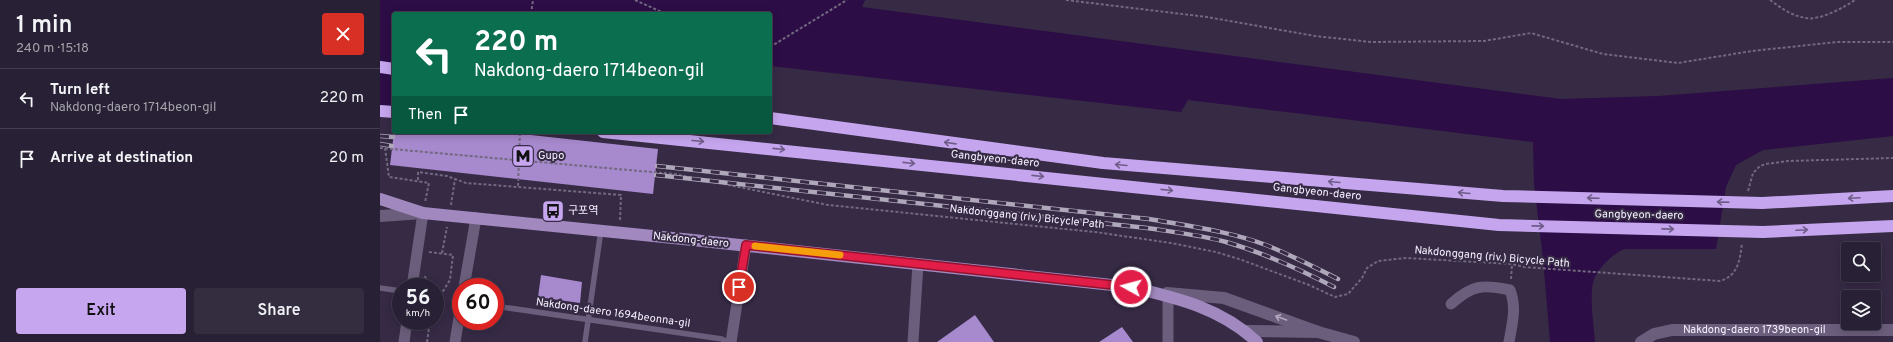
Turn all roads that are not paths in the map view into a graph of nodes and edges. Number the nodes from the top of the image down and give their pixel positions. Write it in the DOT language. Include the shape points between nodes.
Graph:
graph roads {
  1 [pos="380,67"];
  2 [pos="392,69"];
  3 [pos="380,111"];
  4 [pos="392,112"];
  5 [pos="772,118"];
  6 [pos="625,134"];
  7 [pos="1893,196"];
  8 [pos="380,199"];
  9 [pos="423,213"];
  10 [pos="380,216"];
  11 [pos="476,218"];
  12 [pos="1893,226"];
  13 [pos="601,230"];
  14 [pos="746,245"];
  15 [pos="918,264"];
  16 [pos="413,278"];
  17 [pos="466,278"];
  18 [pos="380,288"];
  19 [pos="392,290"];
  20 [pos="1151,292"];
  21 [pos="1168,296"];
  22 [pos="1451,304"];
  23 [pos="504,307"];
  24 [pos="588,320"];
  25 [pos="406,330"];
  26 [pos="457,330"];
  27 [pos="1893,330"];
  28 [pos="1245,331"];
  29 [pos="1318,332"];
  30 [pos="1349,341"];
  31 [pos="404,342"];
  32 [pos="455,342"];
  33 [pos="585,342"];
  34 [pos="727,342"];
  35 [pos="730,342"];
  36 [pos="913,342"];
  37 [pos="1168,342"];
  38 [pos="1257,342"];
  39 [pos="1509,342"];
  40 [pos="1642,342"];
  1 -- 2 [label="highway"];
  3 -- 4 [label="highway"];
  7 -- 5 [label="highway, Gangbyeon-daero, one-way" via="1762,203 1503,196 1103,164"];
  6 -- 12 [label="highway, Gangbyeon-daero, one-way" via="1499,225 1764,232"];
  8 -- 9 [label="main road"];
  9 -- 10 [label="street, Nakdong-daero"];
  9 -- 11 [label="main road, Nakdong-daero"];
  9 -- 16 [label="street"];
  11 -- 13 [label="main road, Nakdong-daero"];
  11 -- 17 [label="street"];
  13 -- 14 [label="main road, Nakdong-daero"];
  13 -- 24 [label="lane"];
  14 -- 15 [label="main road, Nakdong-daero"];
  14 -- 35 [label="street"];
  15 -- 20 [label="main road, Nakdong-daero" via="1116,285"];
  15 -- 36 [label="street"];
  18 -- 19 [label="lane"];
  20 -- 21 [label="main road, Nakdong-daero"];
  29 -- 20 [label="street, one-way" via="1224,298"];
  21 -- 28 [label="main road, Nakdong-daero" via="1197,304"];
  21 -- 37 [label="street"];
  22 -- 39 [label="street" via="1464,292 1474,288 1510,290 1514,300 1514,311"];
  23 -- 24 [label="lane, Nakdong-daero 1694beonna-gil"];
  24 -- 33 [label="lane"];
  24 -- 34 [label="lane, Nakdong-daero 1694beonna-gil" via="722,339"];
  25 -- 31 [label="street"];
  26 -- 32 [label="street"];
  27 -- 40 [label="street, Nakdong-daero 1739beon-gil" via="1672,330 1654,334"];
  28 -- 29 [label="street"];
  28 -- 38 [label="main road, Nakdong-daero"];
  29 -- 30 [label="street"];
}
